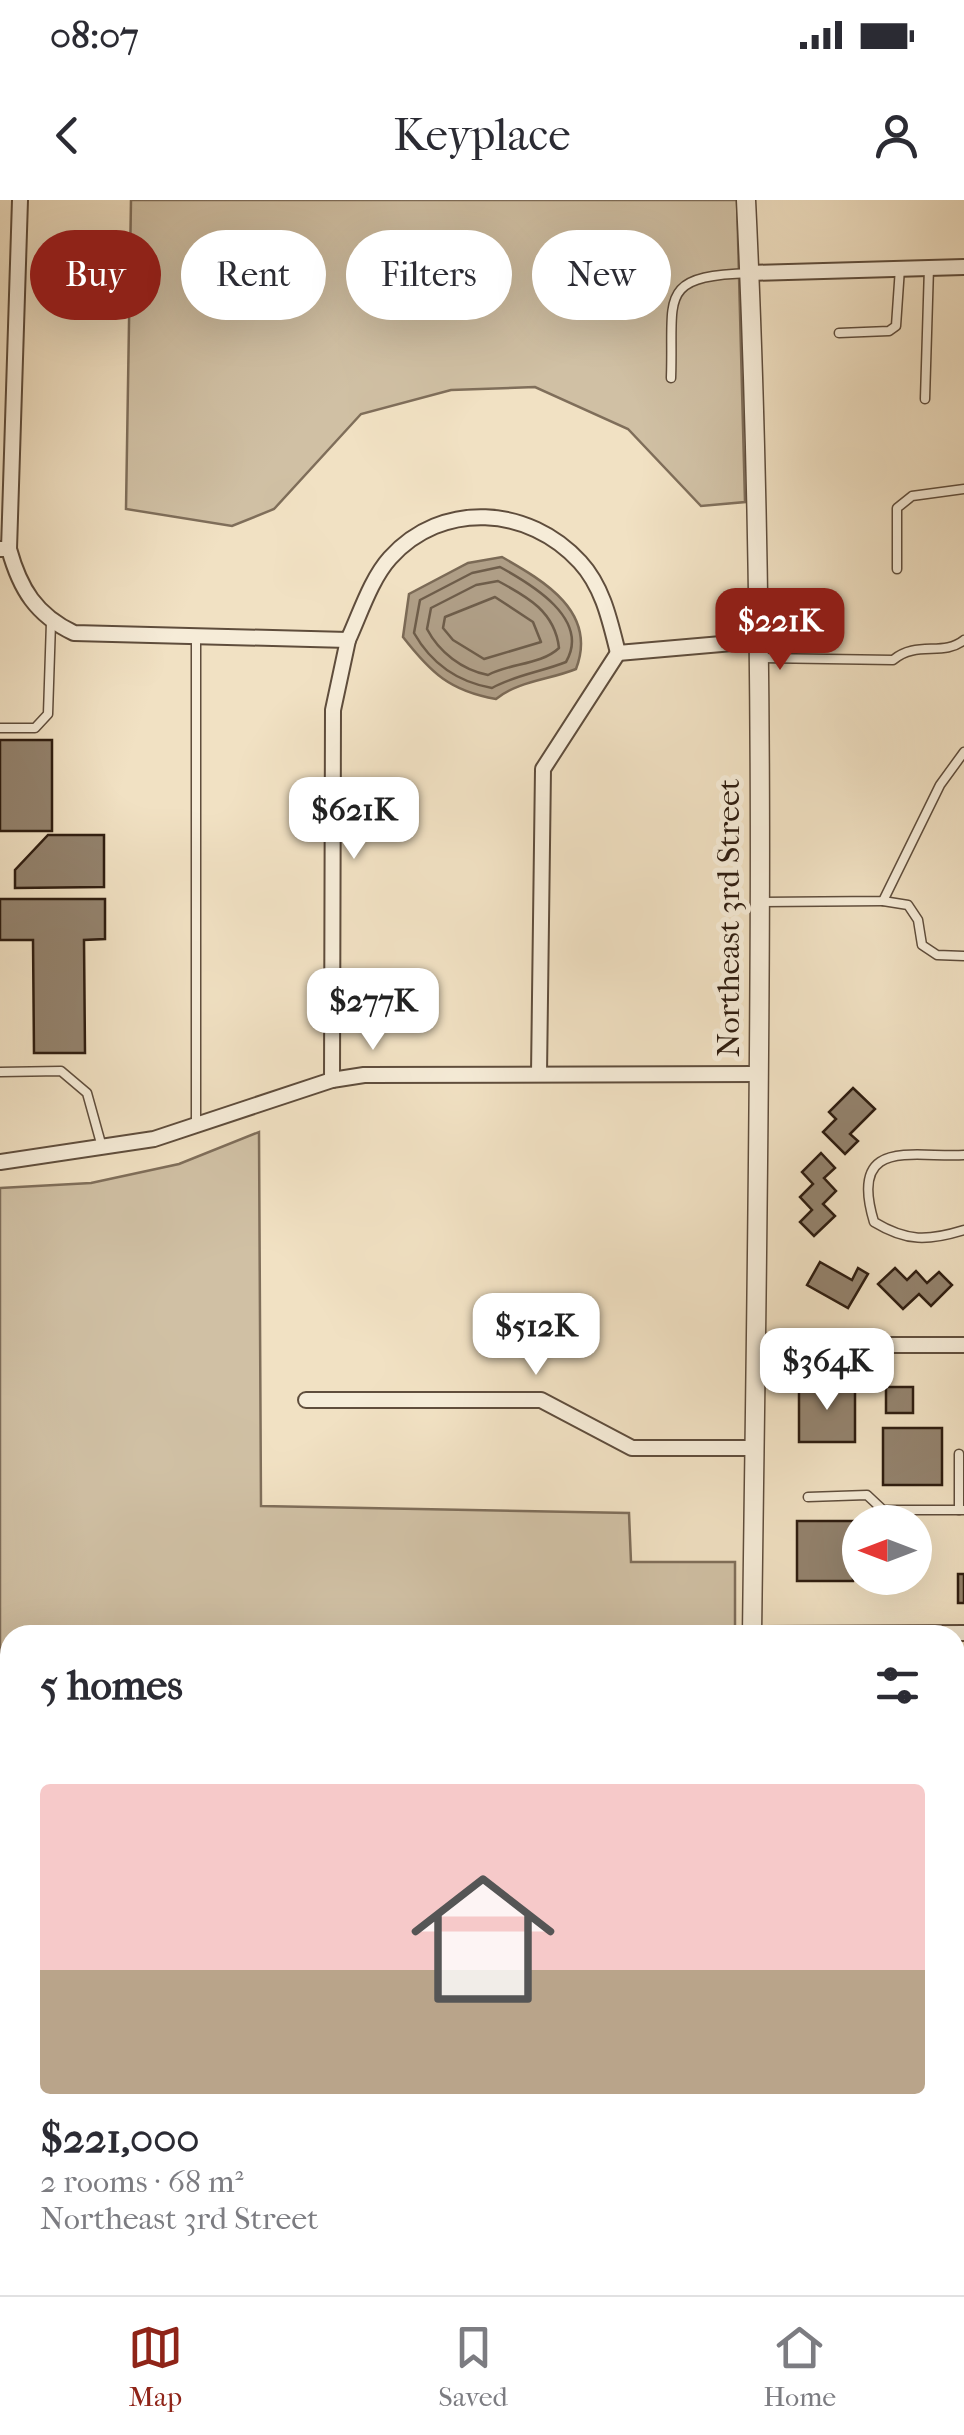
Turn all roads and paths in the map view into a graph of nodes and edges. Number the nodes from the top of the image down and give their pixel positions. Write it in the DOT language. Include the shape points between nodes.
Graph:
graph roads {
  1 [pos="20,200"];
  2 [pos="746,200"];
  3 [pos="929,267"];
  4 [pos="900,268"];
  5 [pos="964,268"];
  6 [pos="750,274"];
  7 [pos="839,332"];
  8 [pos="671,378"];
  9 [pos="925,399"];
  10 [pos="964,489"];
  11 [pos="4,549"];
  12 [pos="896,569"];
  13 [pos="51,622"];
  14 [pos="196,635"];
  15 [pos="348,640"];
  16 [pos="964,640"];
  17 [pos="756,650"];
  18 [pos="618,654"];
  19 [pos="0,728"];
  20 [pos="964,752"];
  21 [pos="883,900"];
  22 [pos="758,902"];
  23 [pos="964,956"];
  24 [pos="0,1072"];
  25 [pos="539,1074"];
  26 [pos="758,1074"];
  27 [pos="332,1080"];
  28 [pos="196,1127"];
  29 [pos="102,1147"];
  30 [pos="964,1154"];
  31 [pos="0,1162"];
  32 [pos="964,1230"];
  33 [pos="756,1344"];
  34 [pos="964,1346"];
  35 [pos="306,1400"];
  36 [pos="754,1448"];
  37 [pos="959,1454"];
  38 [pos="808,1497"];
  39 [pos="962,1510"];
  40 [pos="752,1625"];
  1 -- 11 [label="street"];
  2 -- 6 [label="street, Northeast 3rd Street"];
  3 -- 4 [label="street"];
  3 -- 5 [label="street"];
  3 -- 9 [label="lane"];
  4 -- 6 [label="street"];
  4 -- 7 [label="lane" via="896,326"];
  6 -- 8 [label="lane" via="710,274 680,286"];
  6 -- 17 [label="street, Northeast 3rd Street"];
  10 -- 12 [label="lane" via="912,496 896,508"];
  11 -- 13 [label="street" via="29,599"];
  13 -- 14 [label="street" via="102,636"];
  13 -- 19 [label="lane" via="48,714 35,728"];
  14 -- 15 [label="street"];
  14 -- 28 [label="lane"];
  15 -- 18 [label="street" via="389,559 425,530 460,516 531,524 557,540 582,564 605,602"];
  15 -- 27 [label="street" via="333,710"];
  16 -- 17 [label="lane" via="955,647 906,649 893,660"];
  17 -- 18 [label="street"];
  17 -- 22 [label="street, Northeast 3rd Street"];
  18 -- 25 [label="street" via="543,769"];
  20 -- 21 [label="lane" via="940,785"];
  21 -- 22 [label="lane"];
  21 -- 23 [label="lane" via="908,905 922,945 937,955"];
  22 -- 26 [label="street, Northeast 3rd Street"];
  24 -- 29 [label="lane" via="61,1071 87,1092"];
  25 -- 26 [label="street"];
  25 -- 27 [label="street"];
  26 -- 33 [label="street, Northeast 3rd Street"];
  27 -- 28 [label="street"];
  28 -- 29 [label="street"];
  29 -- 31 [label="street"];
  30 -- 32 [label="lane" via="913,1150 887,1156 871,1174 868,1202 874,1222 900,1237 932,1240"];
  33 -- 34 [label="street"];
  33 -- 36 [label="street, Northeast 3rd Street"];
  35 -- 36 [label="street" via="540,1400 632,1448"];
  36 -- 40 [label="street, Northeast 3rd Street"];
  37 -- 39 [label="lane"];
  38 -- 39 [label="lane" via="868,1496 883,1510"];
}
